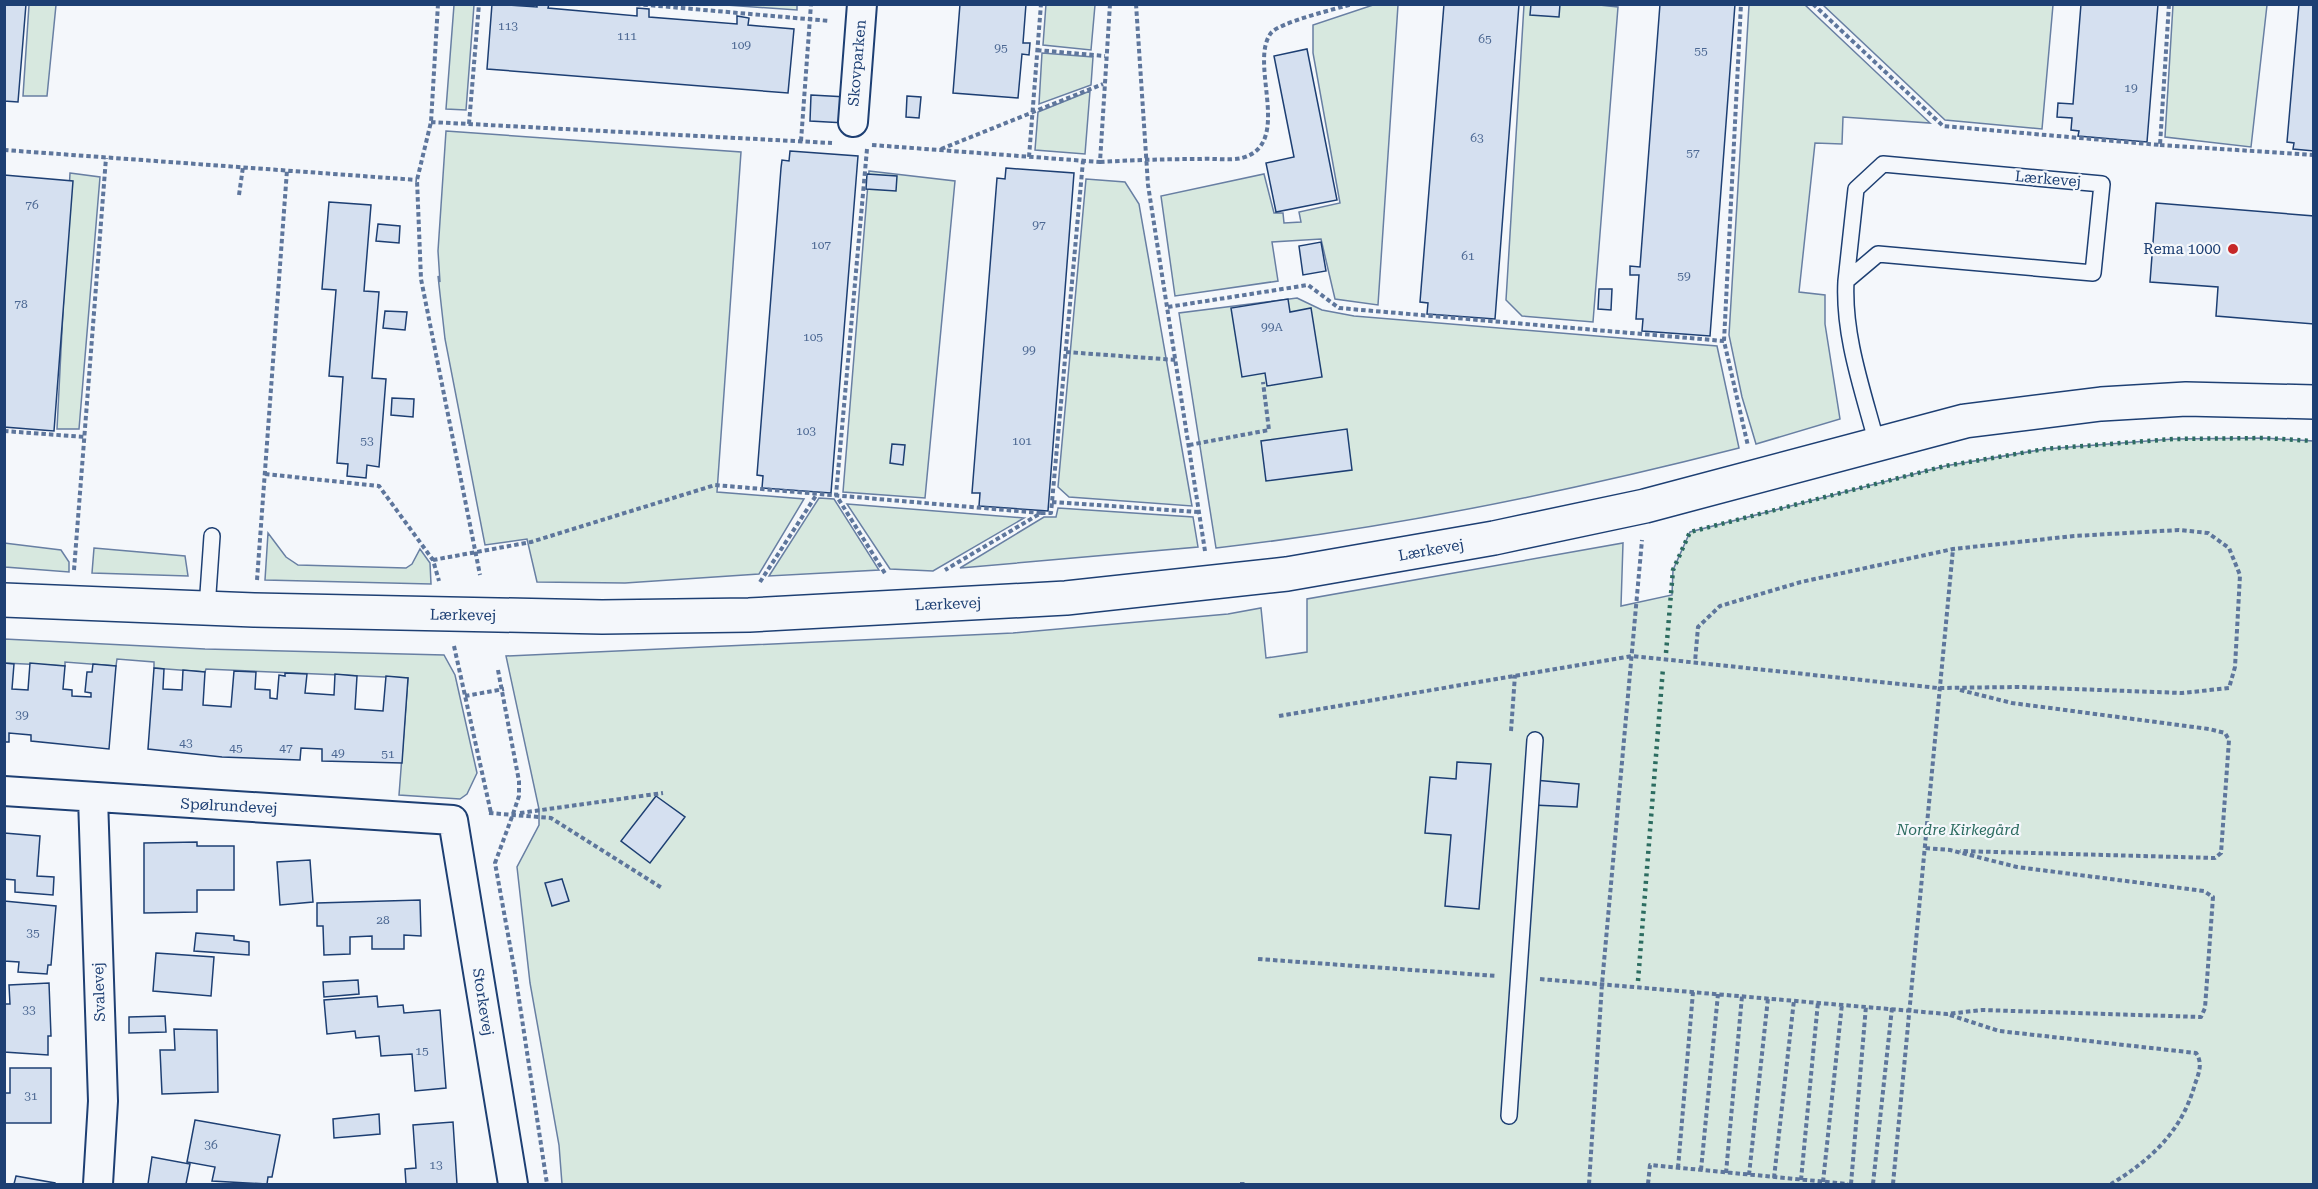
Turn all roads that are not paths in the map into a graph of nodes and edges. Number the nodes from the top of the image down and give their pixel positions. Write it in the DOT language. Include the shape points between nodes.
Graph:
graph roads {
  1 [pos="861,14"];
  2 [pos="860,133"];
  3 [pos="1846,281"];
  4 [pos="2313,402"];
  5 [pos="1877,444"];
  6 [pos="212,536"];
  7 [pos="4,600"];
  8 [pos="207,608"];
  9 [pos="1534,740"];
  10 [pos="4,791"];
  11 [pos="93,798"];
  12 [pos="453,820"];
  13 [pos="1509,1116"];
  14 [pos="98,1185"];
  15 [pos="513,1185"];
  1 -- 2 [label="street, Skovparken"];
  3 -- 3 [label="lane, Lærkevej" via="1878,254 2093,273 2102,184 1883,164 1856,189"];
  3 -- 5 [label="lane, Lærkevej" via="1844,306 1853,357"];
  4 -- 5 [label="street, Lærkevej" via="2186,399 2101,404 1965,421"];
  5 -- 8 [label="street, Lærkevej" via="1645,506 1494,538 1211,584 1066,598 749,615 602,617"];
  6 -- 8 [label="lane"];
  7 -- 8 [label="street, Lærkevej"];
  9 -- 13 [label="lane"];
  10 -- 11 [label="street, Spølrundevej"];
  11 -- 12 [label="street, Spølrundevej"];
  11 -- 14 [label="street, Svalevej" via="103,1101"];
  12 -- 15 [label="street, Storkevej"];
}
